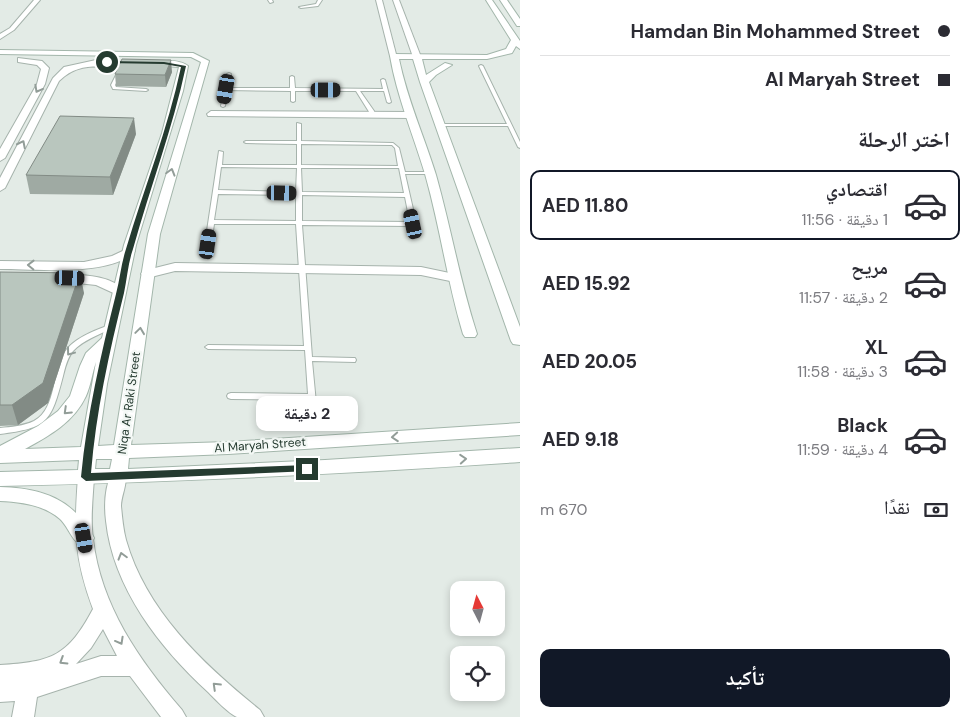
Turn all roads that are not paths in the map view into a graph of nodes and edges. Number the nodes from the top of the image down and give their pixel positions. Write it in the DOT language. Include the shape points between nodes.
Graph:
graph roads {
  1 [pos="37,0"];
  2 [pos="320,0"];
  3 [pos="379,0"];
  4 [pos="396,0"];
  5 [pos="488,0"];
  6 [pos="503,0"];
  7 [pos="301,7"];
  8 [pos="520,24"];
  9 [pos="0,37"];
  10 [pos="518,44"];
  11 [pos="413,45"];
  12 [pos="0,52"];
  13 [pos="18,57"];
  14 [pos="465,58"];
  15 [pos="0,60"];
  16 [pos="394,61"];
  17 [pos="418,61"];
  18 [pos="96,62"];
  19 [pos="79,65"];
  20 [pos="122,65"];
  21 [pos="448,65"];
  22 [pos="484,66"];
  23 [pos="55,70"];
  24 [pos="229,74"];
  25 [pos="292,77"];
  26 [pos="383,80"];
  27 [pos="424,82"];
  28 [pos="226,89"];
  29 [pos="293,89"];
  30 [pos="146,90"];
  31 [pos="358,90"];
  32 [pos="386,90"];
  33 [pos="293,101"];
  34 [pos="389,102"];
  35 [pos="223,106"];
  36 [pos="211,114"];
  37 [pos="373,115"];
  38 [pos="411,116"];
  39 [pos="299,124"];
  40 [pos="440,125"];
  41 [pos="509,125"];
  42 [pos="246,142"];
  43 [pos="299,142"];
  44 [pos="520,147"];
  45 [pos="221,152"];
  46 [pos="0,158"];
  47 [pos="219,166"];
  48 [pos="299,166"];
  49 [pos="402,170"];
  50 [pos="430,173"];
  51 [pos="0,188"];
  52 [pos="215,192"];
  53 [pos="299,193"];
  54 [pos="407,195"];
  55 [pos="211,222"];
  56 [pos="299,223"];
  57 [pos="208,244"];
  58 [pos="129,250"];
  59 [pos="0,264"];
  60 [pos="50,266"];
  61 [pos="302,269"];
  62 [pos="147,274"];
  63 [pos="0,276"];
  64 [pos="57,278"];
  65 [pos="455,278"];
  66 [pos="120,292"];
  67 [pos="109,334"];
  68 [pos="470,334"];
  69 [pos="518,341"];
  70 [pos="208,347"];
  71 [pos="308,348"];
  72 [pos="308,359"];
  73 [pos="353,360"];
  74 [pos="232,396"];
  75 [pos="520,429"];
  76 [pos="0,431"];
  77 [pos="122,452"];
  78 [pos="88,453"];
  79 [pos="0,455"];
  80 [pos="520,455"];
  81 [pos="86,477"];
  82 [pos="118,477"];
  83 [pos="0,479"];
  84 [pos="0,494"];
  85 [pos="84,538"];
  86 [pos="102,610"];
  87 [pos="133,666"];
  88 [pos="15,679"];
  89 [pos="0,692"];
  90 [pos="23,717"];
  91 [pos="175,717"];
  92 [pos="253,717"];
  1 -- 9 [label="street" via="12,29"];
  2 -- 7 [label="lane" via="317,6"];
  3 -- 16 [label="street"];
  4 -- 11 [label="street"];
  5 -- 10 [label="street"];
  6 -- 8 [label="street"];
  10 -- 14 [label="street" via="507,52"];
  11 -- 14 [label="street"];
  11 -- 17 [label="street"];
  12 -- 13 [label="street"];
  13 -- 15 [label="street"];
  13 -- 18 [label="street"];
  13 -- 23 [label="street"];
  62 -- 13 [label="street, Niqa Ar Raki Street, one-way" via="154,234 205,62 203,58 192,55"];
  14 -- 17 [label="street"];
  16 -- 17 [label="street"];
  16 -- 38 [label="street" via="398,83"];
  17 -- 21 [label="street"];
  17 -- 27 [label="street"];
  18 -- 19 [label="street"];
  18 -- 58 [label="street" via="184,66 176,106"];
  19 -- 20 [label="street"];
  19 -- 23 [label="street"];
  20 -- 30 [label="lane" via="113,87"];
  21 -- 22 [label="street"];
  21 -- 27 [label="street"];
  22 -- 41 [label="lane"];
  23 -- 46 [label="street, one-way" via="41,84"];
  51 -- 23 [label="street, one-way" via="53,85"];
  24 -- 28 [label="lane"];
  25 -- 29 [label="lane"];
  26 -- 32 [label="lane"];
  27 -- 40 [label="street"];
  28 -- 29 [label="lane"];
  28 -- 35 [label="lane"];
  29 -- 31 [label="lane"];
  29 -- 33 [label="lane"];
  31 -- 32 [label="lane"];
  31 -- 37 [label="lane"];
  32 -- 34 [label="lane"];
  36 -- 37 [label="street"];
  37 -- 38 [label="street"];
  38 -- 50 [label="street"];
  39 -- 43 [label="lane"];
  40 -- 41 [label="lane"];
  40 -- 69 [label="street"];
  41 -- 44 [label="lane"];
  42 -- 43 [label="lane"];
  43 -- 48 [label="lane"];
  43 -- 49 [label="lane" via="390,144 397,148"];
  45 -- 47 [label="lane"];
  47 -- 48 [label="lane"];
  47 -- 52 [label="lane"];
  48 -- 49 [label="lane"];
  48 -- 53 [label="lane"];
  49 -- 50 [label="lane"];
  49 -- 54 [label="lane"];
  50 -- 65 [label="street"];
  52 -- 53 [label="lane"];
  52 -- 55 [label="lane"];
  53 -- 54 [label="lane"];
  53 -- 56 [label="lane"];
  54 -- 56 [label="lane" via="414,227"];
  55 -- 56 [label="lane"];
  55 -- 57 [label="lane"];
  56 -- 61 [label="lane"];
  58 -- 60 [label="street" via="103,263"];
  58 -- 66 [label="street"];
  60 -- 59 [label="street, one-way"];
  60 -- 64 [label="street" via="65,271"];
  61 -- 62 [label="street" via="175,267"];
  61 -- 65 [label="street" via="421,271"];
  61 -- 71 [label="lane"];
  77 -- 62 [label="street, Niqa Ar Raki Street, one-way"];
  63 -- 64 [label="street"];
  64 -- 66 [label="street" via="98,280"];
  65 -- 68 [label="street"];
  66 -- 67 [label="street"];
  67 -- 76 [label="lane, one-way" via="84,339 70,350 64,360 52,408 44,419 28,427"];
  67 -- 78 [label="street"];
  67 -- 79 [label="street, one-way" via="90,359 80,393 72,406 43,431"];
  70 -- 71 [label="lane"];
  71 -- 72 [label="lane"];
  72 -- 73 [label="lane"];
  72 -- 74 [label="lane" via="312,400"];
  75 -- 77 [label="street, Al Maryah Street, one-way"];
  77 -- 78 [label="street, Al Maryah Street"];
  77 -- 82 [label="street, Niqa Ar Raki Street"];
  78 -- 79 [label="street, Al Maryah Street"];
  78 -- 81 [label="street"];
  82 -- 80 [label="street, Al Maryah Street, one-way"];
  81 -- 82 [label="street, Al Maryah Street"];
  81 -- 83 [label="street, Al Maryah Street"];
  81 -- 85 [label="street"];
  92 -- 82 [label="street, Niqa Ar Raki Street, one-way" via="228,698 185,656 148,609 131,581 113,509"];
  84 -- 85 [label="street" via="26,496 58,508 71,518"];
  85 -- 86 [label="street"];
  86 -- 87 [label="street, one-way"];
  86 -- 88 [label="street, one-way" via="84,644 74,654 50,669"];
  87 -- 88 [label="street" via="114,665"];
  87 -- 91 [label="street"];
  88 -- 89 [label="street"];
  88 -- 90 [label="street"];
}
